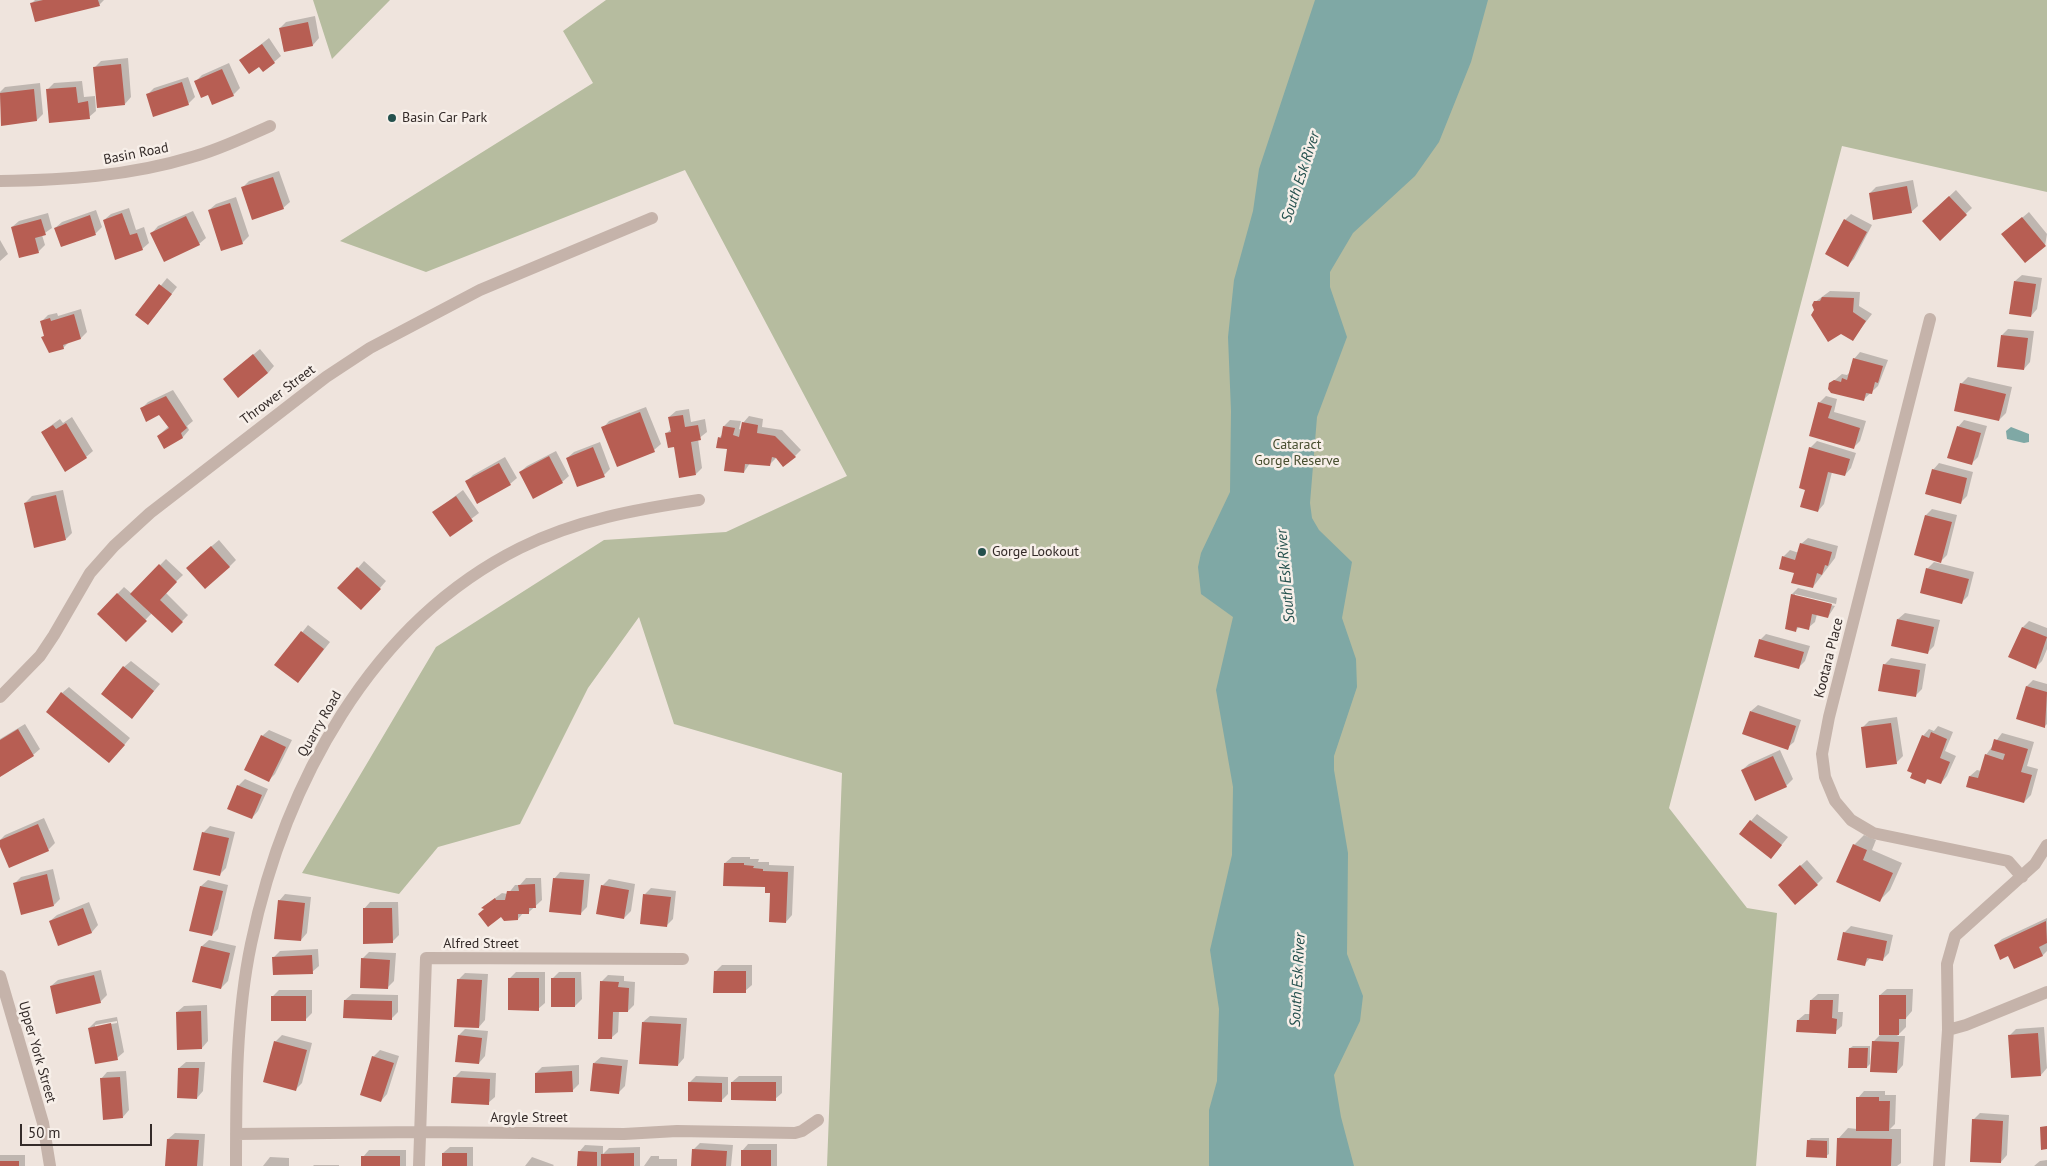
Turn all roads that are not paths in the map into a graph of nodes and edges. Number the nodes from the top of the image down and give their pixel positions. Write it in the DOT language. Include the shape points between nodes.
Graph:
graph roads {
  1 [pos="270,126"];
  2 [pos="0,181"];
  3 [pos="652,218"];
  4 [pos="1930,319"];
  5 [pos="699,500"];
  6 [pos="0,697"];
  7 [pos="2047,845"];
  8 [pos="2022,877"];
  9 [pos="683,960"];
  10 [pos="0,976"];
  11 [pos="2047,992"];
  12 [pos="3,1001"];
  13 [pos="1948,1030"];
  14 [pos="818,1120"];
  15 [pos="420,1132"];
  16 [pos="236,1134"];
  17 [pos="50,1166"];
  18 [pos="236,1166"];
  19 [pos="419,1166"];
  20 [pos="1939,1166"];
  1 -- 2 [label="street, Basin Road" via="194,157 153,168 104,176"];
  3 -- 6 [label="street, Thrower Street" via="480,290 370,348 326,378 150,513 114,546 85,580 40,656"];
  4 -- 8 [label="street, Kootara Place" via="1829,717 1822,754 1825,777 1835,801 1851,820 1873,833 2008,861"];
  5 -- 16 [label="street, Quarry Road" via="593,520 520,548 451,591 420,616 356,693 312,767 282,836 251,944 238,1060"];
  7 -- 8 [label="street"];
  8 -- 13 [label="street" via="1955,936 1947,964"];
  9 -- 15 [label="street, Alfred Street" via="426,958"];
  10 -- 12 [label="street, Upper York Street"];
  11 -- 13 [label="street"];
  12 -- 17 [label="street, Upper York Street" via="43,1123"];
  13 -- 20 [label="street"];
  14 -- 15 [label="street, Argyle Street" via="795,1133"];
  15 -- 16 [label="street, Argyle Street"];
  15 -- 19 [label="street, Alfred Street"];
  16 -- 18 [label="street, Quarry Road"];
}
